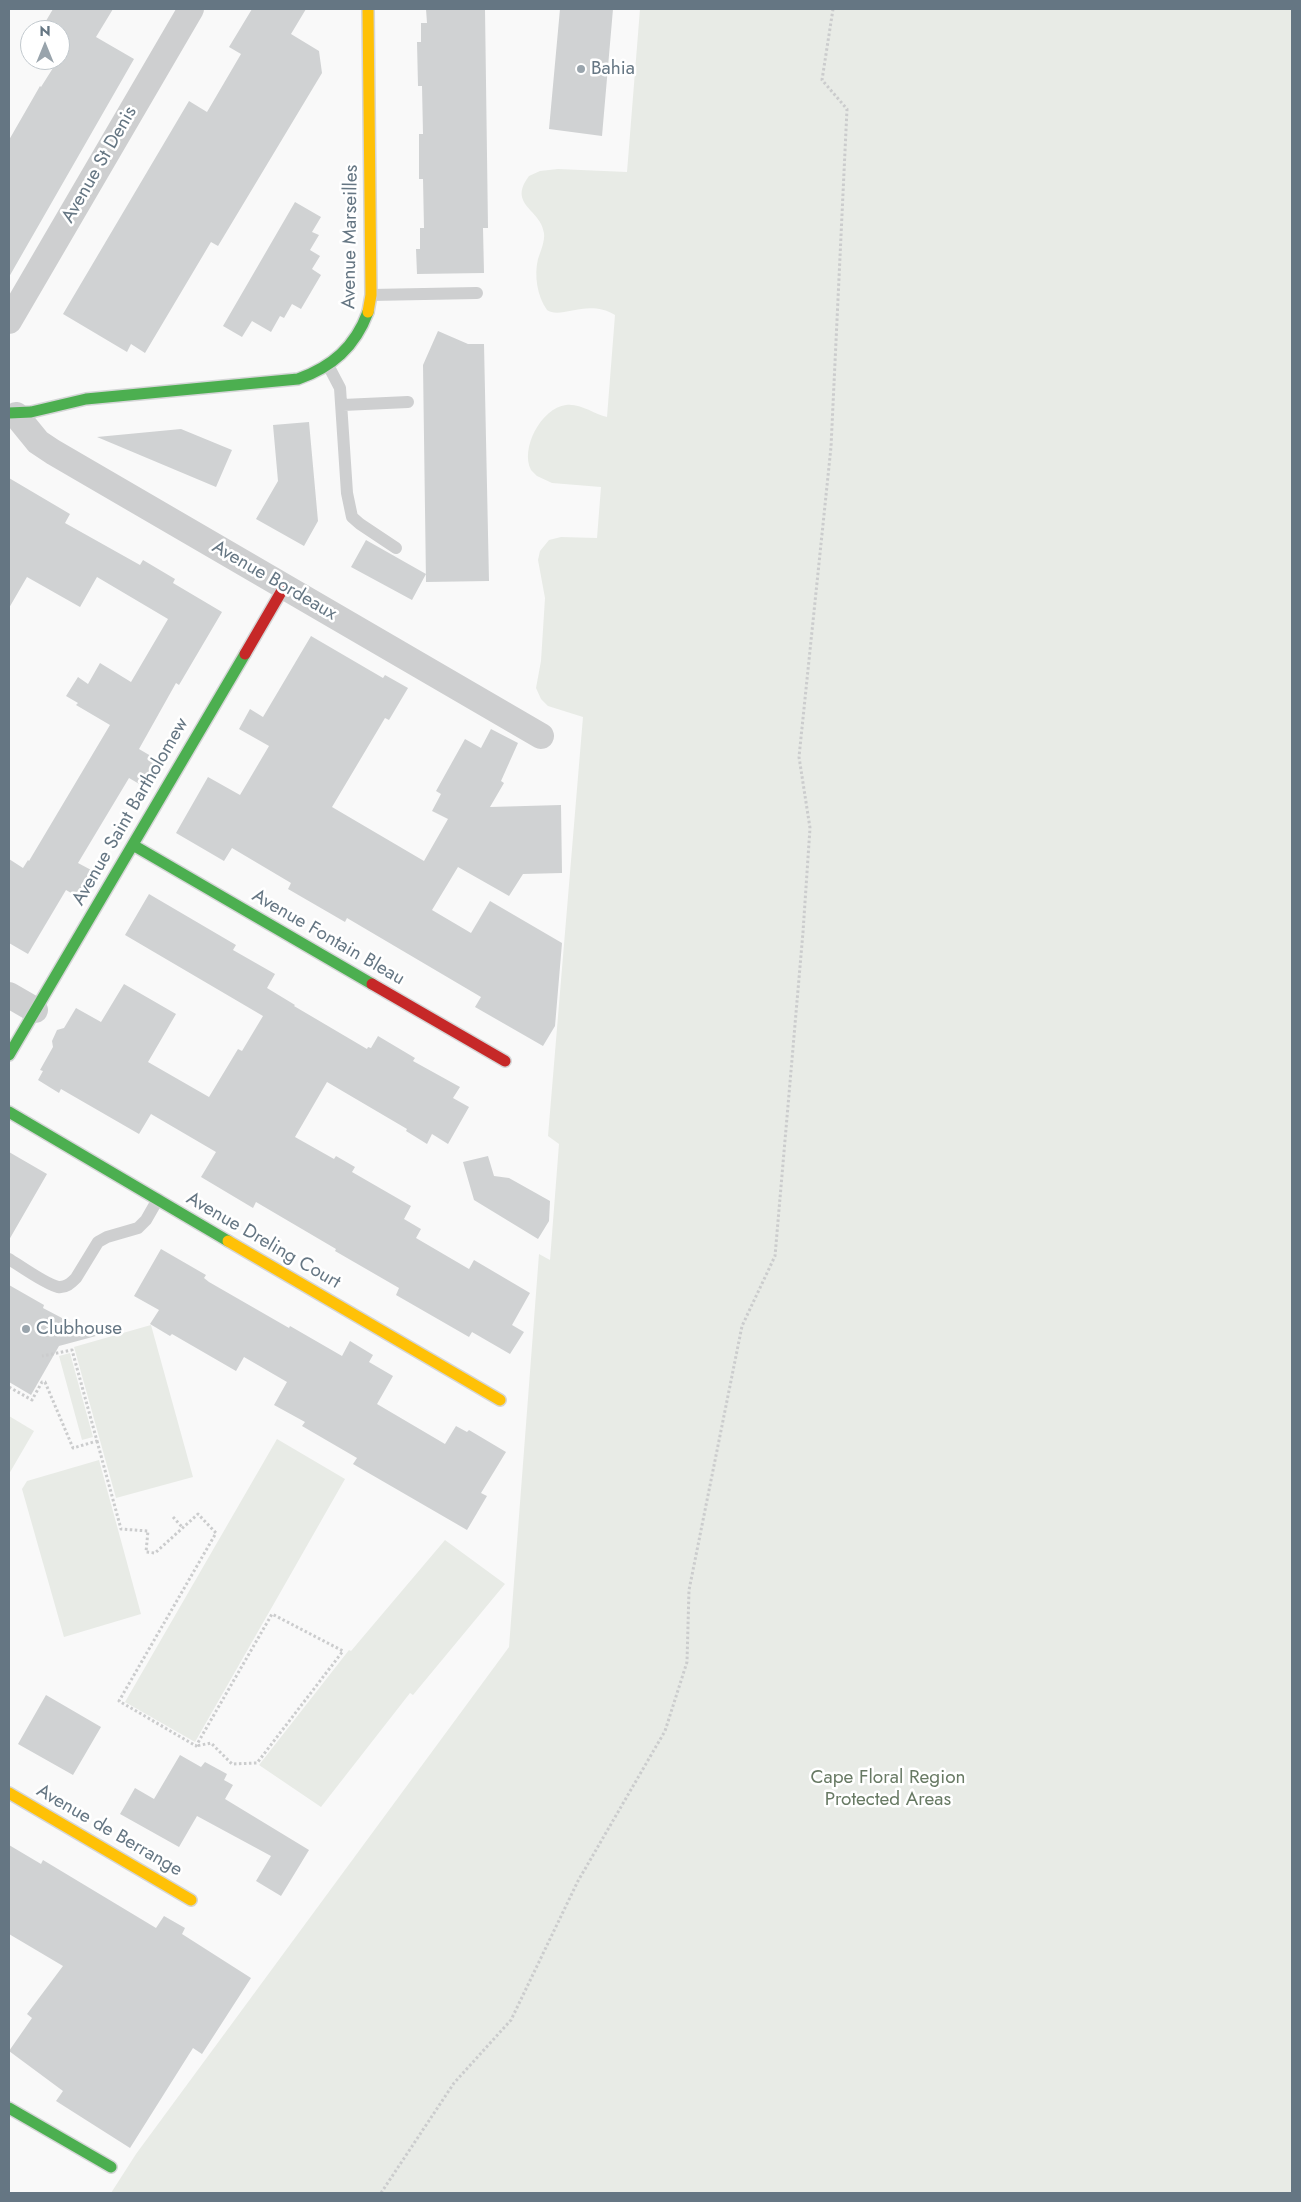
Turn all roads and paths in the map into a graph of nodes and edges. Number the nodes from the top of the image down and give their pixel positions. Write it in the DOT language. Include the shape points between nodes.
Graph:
graph roads {
  1 [pos="190,9"];
  2 [pos="368,9"];
  3 [pos="833,9"];
  4 [pos="477,293"];
  5 [pos="371,295"];
  6 [pos="9,321"];
  7 [pos="329,367"];
  8 [pos="408,402"];
  9 [pos="343,405"];
  10 [pos="13,414"];
  11 [pos="396,548"];
  12 [pos="284,587"];
  13 [pos="541,736"];
  14 [pos="133,845"];
  15 [pos="9,995"];
  16 [pos="34,1010"];
  17 [pos="9,1054"];
  18 [pos="505,1062"];
  19 [pos="9,1112"];
  20 [pos="158,1200"];
  21 [pos="9,1259"];
  22 [pos="42,1356"];
  23 [pos="9,1387"];
  24 [pos="500,1400"];
  25 [pos="97,1441"];
  26 [pos="173,1517"];
  27 [pos="183,1528"];
  28 [pos="196,1746"];
  29 [pos="9,1793"];
  30 [pos="191,1900"];
  31 [pos="9,2108"];
  32 [pos="111,2167"];
  33 [pos="381,2193"];
  1 -- 6 [label="street, Avenue St Denis"];
  2 -- 5 [label="street, Avenue Marseilles"];
  3 -- 33 [label="path" via="822,80 847,109 830,447 799,756 810,828 775,1256 742,1326 688,1590 686,1662 665,1731 578,1881 511,2020 454,2083"];
  4 -- 5 [label="lane"];
  5 -- 7 [label="street, Avenue Marseilles" via="360,333 353,345"];
  7 -- 9 [label="lane" via="340,388"];
  7 -- 10 [label="street, Avenue Marseilles" via="278,383 96,398"];
  8 -- 9 [label="lane"];
  9 -- 11 [label="lane" via="347,493 352,517"];
  10 -- 12 [label="street, Avenue Bordeaux" via="38,442 53,452"];
  12 -- 13 [label="street, Avenue Bordeaux"];
  12 -- 14 [label="street, Avenue Saint Bartholomew"];
  14 -- 16 [label="street, Avenue Saint Bartholomew"];
  14 -- 18 [label="street, Avenue Fontain Bleau"];
  15 -- 16 [label="street"];
  16 -- 17 [label="street, Avenue Saint Bartholomew"];
  19 -- 20 [label="street, Avenue Dreling Court"];
  20 -- 21 [label="lane" via="138,1228 98,1242 76,1278 65,1286 52,1284"];
  20 -- 24 [label="street, Avenue Dreling Court"];
  22 -- 25 [label="path" via="72,1350"];
  23 -- 25 [label="path" via="32,1400 45,1382 73,1448"];
  25 -- 27 [label="path" via="121,1529 148,1531 146,1552 155,1553"];
  26 -- 27 [label="path"];
  27 -- 28 [label="path" via="198,1514 216,1533 119,1701"];
  28 -- 28 [label="path" via="272,1614 344,1651 257,1763 232,1764 211,1743"];
  29 -- 30 [label="street, Avenue de Berrange"];
  31 -- 32 [label="street"];
}
